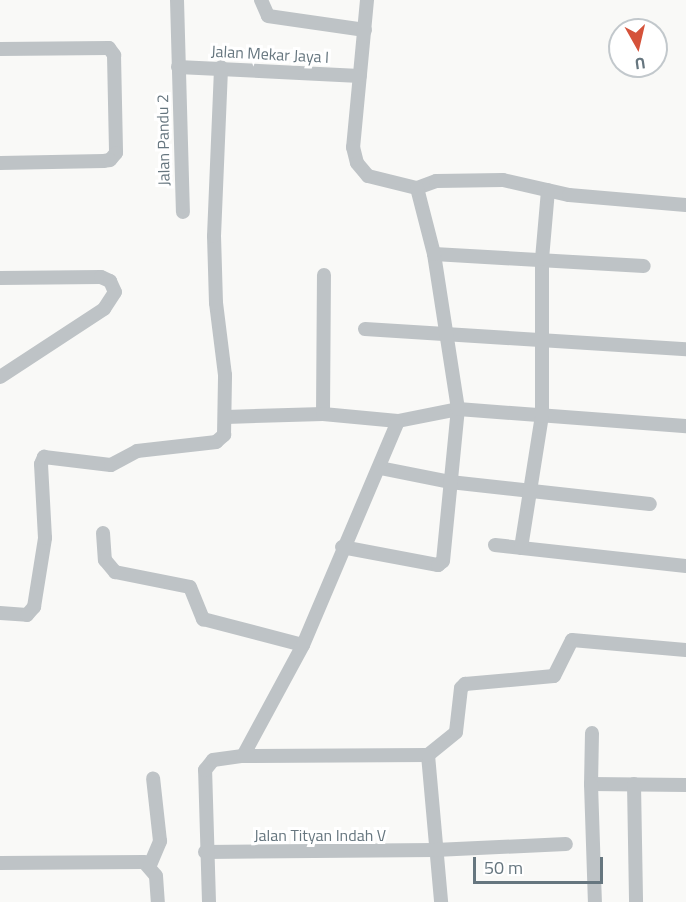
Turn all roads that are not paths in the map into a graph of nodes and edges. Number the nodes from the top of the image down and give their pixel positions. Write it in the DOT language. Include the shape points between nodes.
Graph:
graph roads {
  1 [pos="177,0"];
  2 [pos="261,0"];
  3 [pos="367,0"];
  4 [pos="365,30"];
  5 [pos="0,48"];
  6 [pos="178,67"];
  7 [pos="221,67"];
  8 [pos="360,76"];
  9 [pos="0,163"];
  10 [pos="417,188"];
  11 [pos="548,190"];
  12 [pos="686,205"];
  13 [pos="183,212"];
  14 [pos="434,254"];
  15 [pos="542,259"];
  16 [pos="644,266"];
  17 [pos="324,275"];
  18 [pos="0,279"];
  19 [pos="365,329"];
  20 [pos="448,333"];
  21 [pos="542,337"];
  22 [pos="686,349"];
  23 [pos="0,377"];
  24 [pos="458,409"];
  25 [pos="323,414"];
  26 [pos="542,416"];
  27 [pos="226,417"];
  28 [pos="398,421"];
  29 [pos="686,426"];
  30 [pos="380,468"];
  31 [pos="450,482"];
  32 [pos="528,489"];
  33 [pos="650,504"];
  34 [pos="103,533"];
  35 [pos="495,545"];
  36 [pos="342,547"];
  37 [pos="521,548"];
  38 [pos="686,566"];
  39 [pos="0,613"];
  40 [pos="303,645"];
  41 [pos="686,650"];
  42 [pos="592,733"];
  43 [pos="428,755"];
  44 [pos="243,756"];
  45 [pos="153,778"];
  46 [pos="591,784"];
  47 [pos="634,784"];
  48 [pos="686,785"];
  49 [pos="566,844"];
  50 [pos="435,850"];
  51 [pos="206,852"];
  52 [pos="0,863"];
  53 [pos="150,865"];
  54 [pos="158,902"];
  55 [pos="209,902"];
  56 [pos="441,902"];
  57 [pos="595,902"];
  58 [pos="636,902"];
  1 -- 6 [label="street, Jalan Pandu 2"];
  2 -- 4 [label="street" via="268,16"];
  3 -- 4 [label="street"];
  4 -- 8 [label="street"];
  5 -- 9 [label="street" via="109,48 114,55 116,153 104,161"];
  6 -- 7 [label="street, Jalan Mekar Jaya I"];
  6 -- 13 [label="street, Jalan Pandu 2"];
  7 -- 8 [label="street, Jalan Mekar Jaya I"];
  7 -- 27 [label="street" via="214,236"];
  8 -- 10 [label="street" via="353,147 357,163 375,180"];
  10 -- 11 [label="street" via="436,182 503,180"];
  10 -- 14 [label="street"];
  11 -- 12 [label="street"];
  11 -- 15 [label="street"];
  14 -- 15 [label="street"];
  14 -- 20 [label="street"];
  15 -- 16 [label="street"];
  15 -- 21 [label="street"];
  17 -- 25 [label="street"];
  18 -- 23 [label="street" via="101,277 110,281 115,292 104,309"];
  19 -- 20 [label="street"];
  20 -- 21 [label="street"];
  20 -- 24 [label="street"];
  21 -- 22 [label="street"];
  21 -- 26 [label="street"];
  24 -- 26 [label="street"];
  24 -- 28 [label="street"];
  24 -- 31 [label="street"];
  25 -- 27 [label="street"];
  25 -- 28 [label="street"];
  26 -- 29 [label="street"];
  26 -- 32 [label="street"];
  27 -- 39 [label="street" via="224,435 216,442 137,451 111,465 44,457 40,464 45,538 34,607 27,615"];
  28 -- 30 [label="street"];
  30 -- 31 [label="street"];
  30 -- 36 [label="street"];
  31 -- 32 [label="street"];
  31 -- 36 [label="street" via="440,564"];
  32 -- 33 [label="street"];
  32 -- 37 [label="street"];
  34 -- 40 [label="street" via="105,560 115,572 190,586 203,619"];
  35 -- 37 [label="street"];
  36 -- 40 [label="street"];
  37 -- 38 [label="street"];
  40 -- 44 [label="street"];
  41 -- 43 [label="street" via="572,640 554,676 465,684 460,688 456,732"];
  42 -- 46 [label="street"];
  43 -- 44 [label="street"];
  43 -- 50 [label="street"];
  44 -- 51 [label="street" via="219,757 205,770"];
  45 -- 53 [label="street" via="160,841"];
  46 -- 47 [label="street"];
  46 -- 57 [label="street"];
  47 -- 48 [label="street"];
  47 -- 58 [label="street"];
  49 -- 50 [label="street, Jalan Tityan Indah V"];
  50 -- 51 [label="street, Jalan Tityan Indah V"];
  50 -- 56 [label="street"];
  51 -- 55 [label="street"];
  52 -- 53 [label="street" via="135,861"];
  53 -- 54 [label="street" via="156,876"];
}
